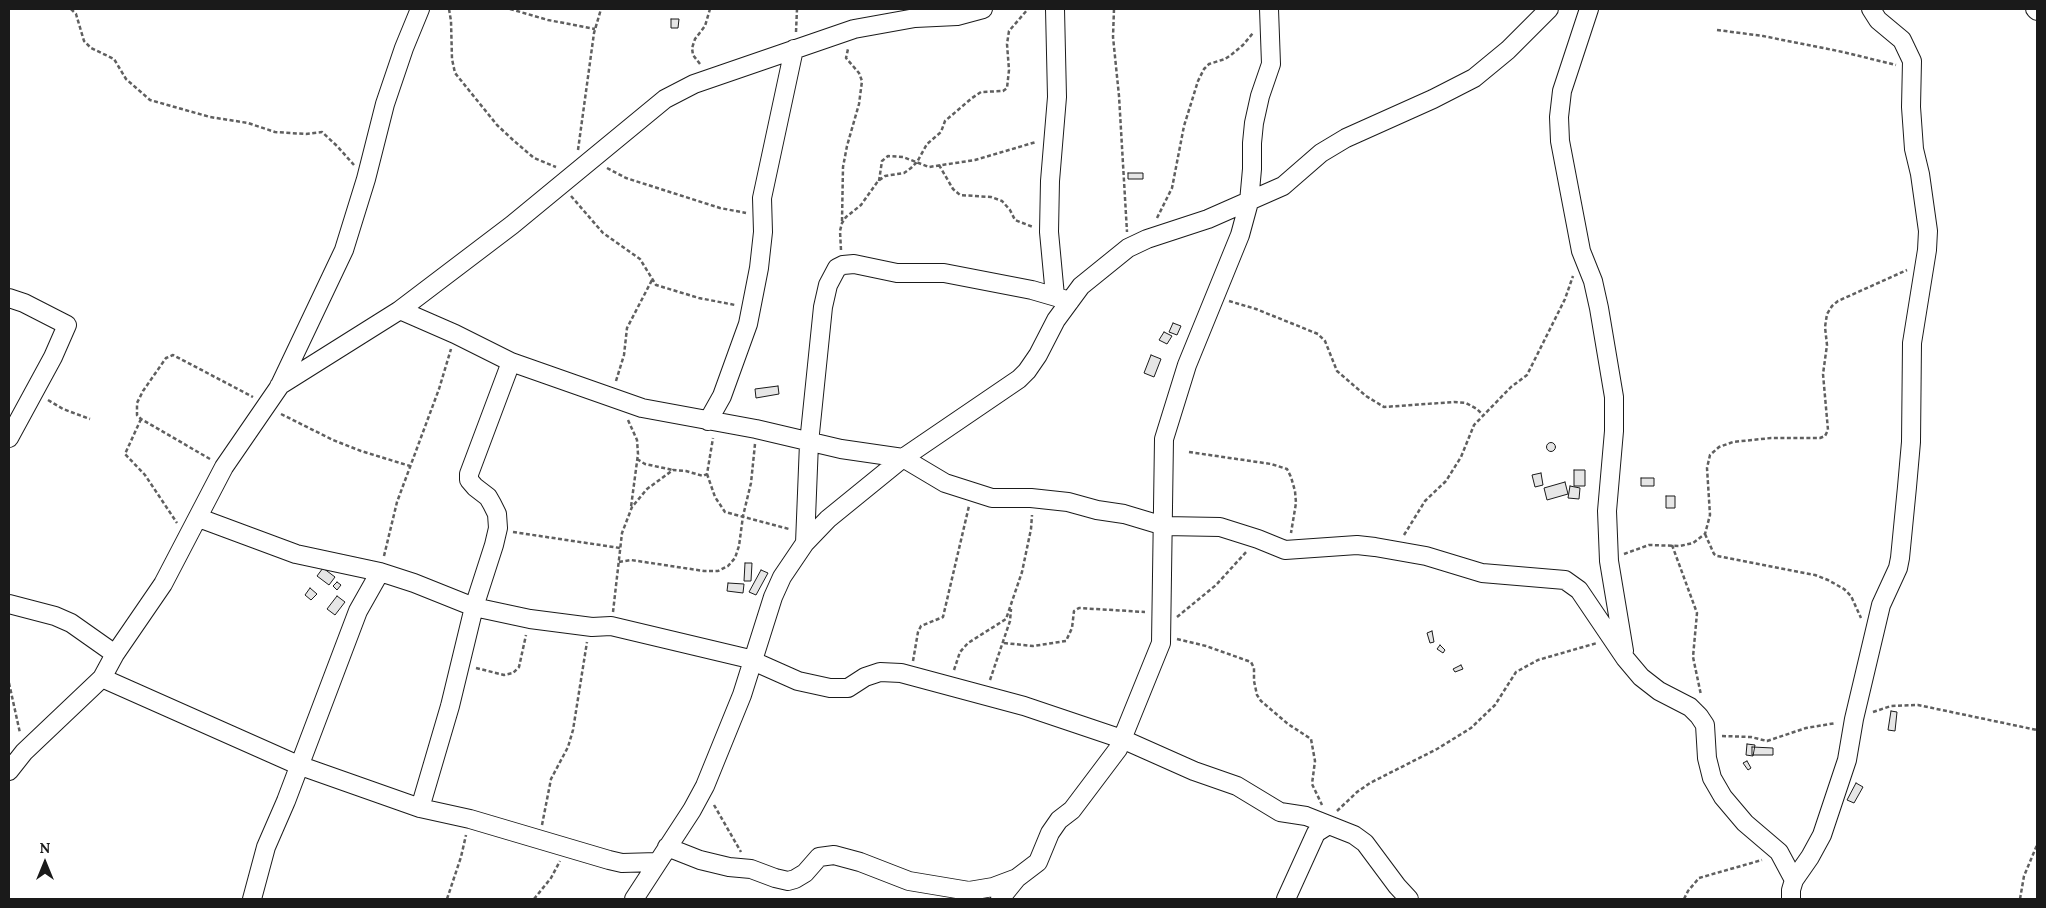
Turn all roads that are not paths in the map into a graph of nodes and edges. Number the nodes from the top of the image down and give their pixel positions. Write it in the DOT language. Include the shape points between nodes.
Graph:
graph roads {
  1 [pos="420,9"];
  2 [pos="984,9"];
  3 [pos="1055,9"];
  4 [pos="1549,9"];
  5 [pos="1589,9"];
  6 [pos="1871,9"];
  7 [pos="1269,13"];
  8 [pos="794,49"];
  9 [pos="1249,202"];
  10 [pos="9,298"];
  11 [pos="1063,298"];
  12 [pos="400,310"];
  13 [pos="511,362"];
  14 [pos="279,386"];
  15 [pos="712,421"];
  16 [pos="9,438"];
  17 [pos="809,443"];
  18 [pos="903,458"];
  19 [pos="199,518"];
  20 [pos="1164,526"];
  21 [pos="804,538"];
  22 [pos="380,572"];
  23 [pos="9,604"];
  24 [pos="474,607"];
  25 [pos="115,654"];
  26 [pos="1625,658"];
  27 [pos="754,661"];
  28 [pos="102,678"];
  29 [pos="1122,740"];
  30 [pos="298,765"];
  31 [pos="9,772"];
  32 [pos="420,808"];
  33 [pos="1325,824"];
  34 [pos="662,854"];
  35 [pos="1017,878"];
  36 [pos="1794,880"];
  37 [pos="972,895"];
  38 [pos="252,899"];
  39 [pos="634,899"];
  40 [pos="1000,899"];
  41 [pos="1286,899"];
  42 [pos="1409,899"];
  43 [pos="1791,899"];
  1 -- 14 [label="street" via="385,104 344,250"];
  2 -- 8 [label="street" via="957,16 915,18 854,29"];
  3 -- 11 [label="street" via="1057,97 1049,232"];
  4 -- 9 [label="street" via="1474,78 1346,138 1321,153 1284,186"];
  5 -- 26 [label="street" via="1562,91 1560,141 1582,251 1600,308 1614,397 1607,511 1609,561"];
  6 -- 36 [label="street" via="1878,20 1902,40 1912,62 1911,124 1927,216 1928,250 1912,343 1910,442 1898,568 1881,605 1847,760 1828,820 1810,858"];
  7 -- 9 [label="street" via="1271,64 1254,123"];
  8 -- 12 [label="street" via="699,82 665,99 512,225"];
  8 -- 15 [label="street" via="762,198 763,232 751,308 736,361"];
  9 -- 11 [label="street" via="1128,248"];
  9 -- 20 [label="street" via="1216,298 1188,364 1164,439"];
  10 -- 16 [label="street" via="67,325"];
  11 -- 17 [label="street" via="944,273 897,273 854,264 842,265 833,273 823,307"];
  11 -- 18 [label="street" via="1056,320 1027,371"];
  12 -- 13 [label="street"];
  12 -- 14 [label="street"];
  13 -- 15 [label="street" via="664,413"];
  13 -- 24 [label="street" via="469,474 469,480 492,504 498,528"];
  14 -- 19 [label="street" via="224,467"];
  15 -- 17 [label="street"];
  17 -- 18 [label="street"];
  17 -- 21 [label="street"];
  18 -- 20 [label="street" via="946,482 992,498 1068,502"];
  18 -- 21 [label="street"];
  19 -- 22 [label="street" via="296,554"];
  19 -- 25 [label="street" via="163,584"];
  20 -- 26 [label="street" via="1220,527 1278,548 1357,545 1426,556 1482,573 1564,580 1579,590"];
  20 -- 29 [label="street" via="1161,643"];
  21 -- 27 [label="street" via="779,584"];
  22 -- 24 [label="street"];
  22 -- 30 [label="street" via="358,611"];
  23 -- 25 [label="street" via="71,623"];
  24 -- 27 [label="street" via="530,619 592,627 611,626"];
  24 -- 32 [label="street" via="450,706"];
  25 -- 28 [label="street"];
  26 -- 36 [label="street" via="1641,677 1659,691 1690,707 1705,725 1712,778 1745,823 1779,852"];
  27 -- 29 [label="street" via="798,681 830,688 848,688 880,672 901,673 1024,706"];
  27 -- 34 [label="street" via="705,786"];
  28 -- 30 [label="street"];
  28 -- 31 [label="street" via="24,752"];
  29 -- 33 [label="street" via="1194,772 1237,786 1280,812 1301,815"];
  29 -- 35 [label="street" via="1100,774 1050,833 1038,862"];
  30 -- 32 [label="street"];
  30 -- 38 [label="street" via="266,847"];
  32 -- 34 [label="street" via="470,819 622,863"];
  33 -- 41 [label="street"];
  33 -- 42 [label="street" via="1365,843"];
  34 -- 37 [label="street" via="751,869 788,881 805,873 819,857 834,855 909,881"];
  34 -- 39 [label="street"];
  35 -- 37 [label="street"];
  35 -- 40 [label="street"];
  36 -- 43 [label="street"];
}
